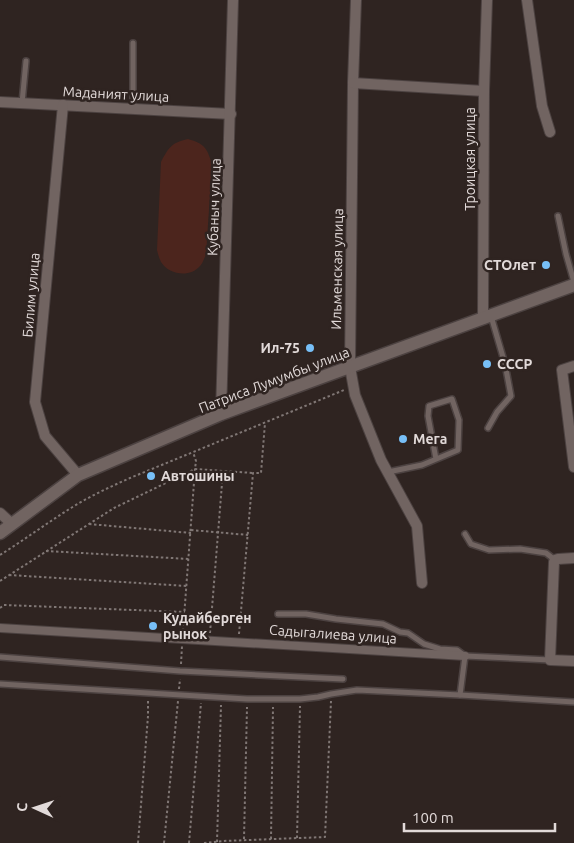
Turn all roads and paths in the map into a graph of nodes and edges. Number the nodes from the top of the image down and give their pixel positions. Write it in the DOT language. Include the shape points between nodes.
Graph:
graph roads {
  1 [pos="233,0"];
  2 [pos="356,0"];
  3 [pos="487,0"];
  4 [pos="527,0"];
  5 [pos="133,43"];
  6 [pos="26,61"];
  7 [pos="353,83"];
  8 [pos="484,91"];
  9 [pos="0,102"];
  10 [pos="22,103"];
  11 [pos="63,105"];
  12 [pos="133,109"];
  13 [pos="231,114"];
  14 [pos="550,132"];
  15 [pos="558,216"];
  16 [pos="574,284"];
  17 [pos="487,317"];
  18 [pos="574,366"];
  19 [pos="350,367"];
  20 [pos="354,386"];
  21 [pos="221,414"];
  22 [pos="265,423"];
  23 [pos="488,428"];
  24 [pos="193,452"];
  25 [pos="436,459"];
  26 [pos="574,467"];
  27 [pos="195,470"];
  28 [pos="223,471"];
  29 [pos="388,472"];
  30 [pos="253,473"];
  31 [pos="78,475"];
  32 [pos="0,513"];
  33 [pos="12,524"];
  34 [pos="89,524"];
  35 [pos="191,532"];
  36 [pos="0,533"];
  37 [pos="218,533"];
  38 [pos="466,534"];
  39 [pos="248,535"];
  40 [pos="45,552"];
  41 [pos="0,555"];
  42 [pos="574,558"];
  43 [pos="189,559"];
  44 [pos="555,560"];
  45 [pos="9,575"];
  46 [pos="0,581"];
  47 [pos="422,582"];
  48 [pos="187,586"];
  49 [pos="0,608"];
  50 [pos="185,612"];
  51 [pos="278,614"];
  52 [pos="0,628"];
  53 [pos="183,638"];
  54 [pos="209,640"];
  55 [pos="238,642"];
  56 [pos="466,656"];
  57 [pos="0,657"];
  58 [pos="550,660"];
  59 [pos="574,661"];
  60 [pos="180,671"];
  61 [pos="343,679"];
  62 [pos="0,684"];
  63 [pos="148,694"];
  64 [pos="331,694"];
  65 [pos="178,695"];
  66 [pos="460,695"];
  67 [pos="201,696"];
  68 [pos="221,697"];
  69 [pos="247,699"];
  70 [pos="273,699"];
  71 [pos="300,699"];
  72 [pos="574,702"];
  73 [pos="297,838"];
  74 [pos="271,839"];
  75 [pos="244,840"];
  76 [pos="217,842"];
  77 [pos="138,843"];
  78 [pos="164,843"];
  79 [pos="189,843"];
  80 [pos="204,843"];
  1 -- 13 [label="street, Кубаныч улица"];
  2 -- 7 [label="street, Ильменская улица"];
  3 -- 8 [label="street, Троицкая улица"];
  4 -- 14 [label="street" via="542,106"];
  5 -- 12 [label="lane"];
  6 -- 10 [label="lane"];
  7 -- 8 [label="street"];
  7 -- 19 [label="street, Ильменская улица"];
  8 -- 17 [label="street, Троицкая улица"];
  9 -- 10 [label="street, Маданият улица"];
  10 -- 11 [label="street, Маданият улица"];
  11 -- 12 [label="street, Маданият улица"];
  11 -- 31 [label="street, Билим улица" via="35,402 46,436"];
  12 -- 13 [label="street, Маданият улица"];
  13 -- 21 [label="street, Кубаныч улица"];
  15 -- 16 [label="lane"];
  16 -- 17 [label="street, Патриса Лумумбы улица"];
  17 -- 19 [label="street, Патриса Лумумбы улица"];
  17 -- 23 [label="lane" via="506,364 511,396"];
  18 -- 26 [label="street" via="562,370"];
  19 -- 20 [label="street, Ильменская улица"];
  19 -- 21 [label="street, Патриса Лумумбы улица"];
  20 -- 22 [label="path"];
  20 -- 29 [label="street, Ильменская улица"];
  21 -- 31 [label="street, Патриса Лумумбы улица"];
  22 -- 24 [label="path"];
  22 -- 30 [label="path" via="261,473"];
  24 -- 27 [label="path"];
  24 -- 41 [label="path" via="97,493"];
  25 -- 25 [label="lane" via="428,406 452,399 459,420 458,450"];
  25 -- 29 [label="lane"];
  27 -- 28 [label="path"];
  27 -- 34 [label="path" via="114,508"];
  27 -- 35 [label="path"];
  28 -- 30 [label="path"];
  28 -- 37 [label="path"];
  29 -- 47 [label="street, Ильменская улица" via="417,526"];
  30 -- 39 [label="path"];
  31 -- 33 [label="street, Патриса Лумумбы улица"];
  32 -- 33 [label="street"];
  33 -- 36 [label="street, Патриса Лумумбы улица"];
  34 -- 35 [label="path"];
  34 -- 40 [label="path"];
  35 -- 37 [label="path"];
  35 -- 43 [label="path"];
  37 -- 39 [label="path"];
  37 -- 54 [label="path"];
  38 -- 44 [label="lane" via="471,544 489,550 520,549 546,553"];
  39 -- 55 [label="path"];
  40 -- 43 [label="path"];
  40 -- 45 [label="path"];
  42 -- 44 [label="street"];
  43 -- 48 [label="path"];
  44 -- 58 [label="street"];
  45 -- 46 [label="path"];
  45 -- 48 [label="path"];
  48 -- 50 [label="path"];
  49 -- 50 [label="path" via="4,604"];
  50 -- 53 [label="path"];
  51 -- 56 [label="lane" via="306,614 383,624 408,633 424,644 457,650"];
  52 -- 53 [label="street, Садыгалиева улица"];
  53 -- 54 [label="street, Садыгалиева улица"];
  53 -- 60 [label="path"];
  54 -- 55 [label="street, Садыгалиева улица"];
  55 -- 56 [label="street, Садыгалиева улица"];
  56 -- 58 [label="lane, Садыгалиева улица"];
  56 -- 66 [label="lane"];
  57 -- 60 [label="lane"];
  58 -- 59 [label="street, Садыгалиева улица"];
  60 -- 61 [label="lane"];
  60 -- 65 [label="path"];
  62 -- 63 [label="lane"];
  63 -- 65 [label="lane"];
  63 -- 77 [label="path"];
  64 -- 66 [label="lane" via="357,690"];
  64 -- 71 [label="lane"];
  64 -- 73 [label="path" via="325,837"];
  65 -- 67 [label="lane"];
  65 -- 78 [label="path"];
  66 -- 72 [label="lane"];
  67 -- 68 [label="lane"];
  67 -- 79 [label="path"];
  68 -- 69 [label="lane"];
  68 -- 76 [label="path"];
  69 -- 70 [label="lane"];
  69 -- 75 [label="path"];
  70 -- 71 [label="lane"];
  70 -- 74 [label="path"];
  71 -- 73 [label="path"];
  73 -- 74 [label="path"];
  74 -- 75 [label="path"];
  75 -- 76 [label="path"];
  76 -- 80 [label="path"];
}
